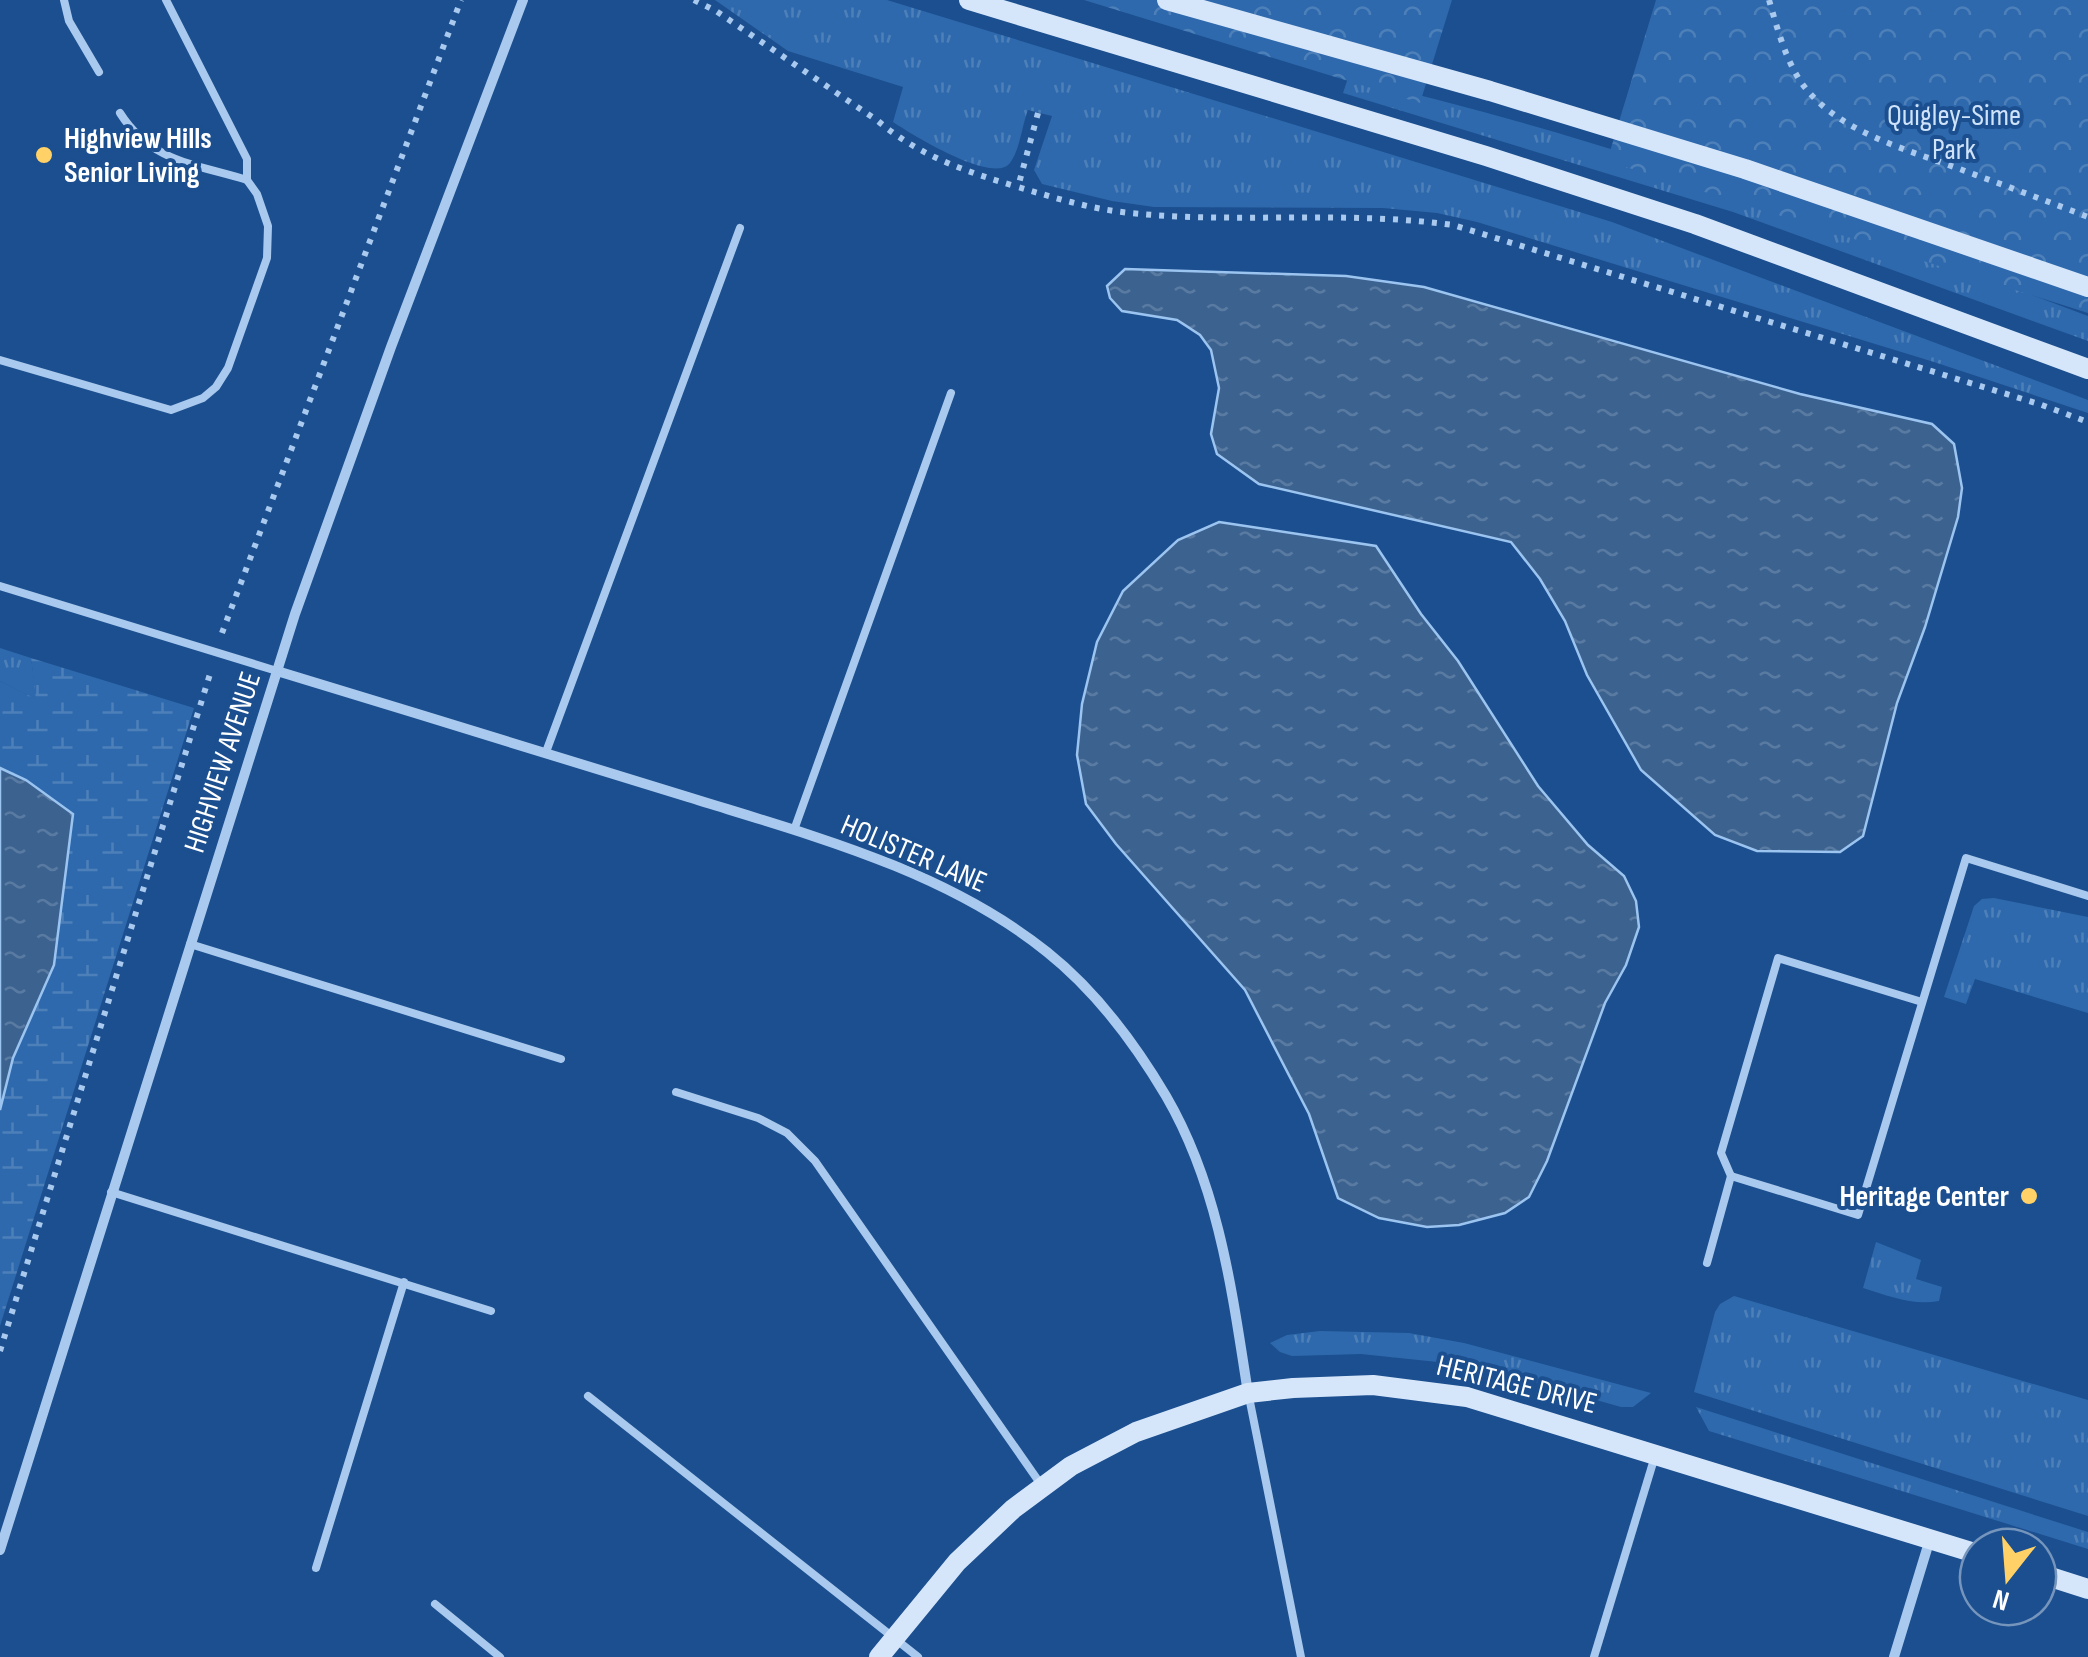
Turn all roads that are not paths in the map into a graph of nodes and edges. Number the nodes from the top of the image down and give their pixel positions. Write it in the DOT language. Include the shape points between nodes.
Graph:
graph roads {
  1 [pos="64,0"];
  2 [pos="166,0"];
  3 [pos="523,0"];
  4 [pos="968,0"];
  5 [pos="1167,0"];
  6 [pos="99,72"];
  7 [pos="120,113"];
  8 [pos="247,180"];
  9 [pos="740,228"];
  10 [pos="2088,287"];
  11 [pos="0,360"];
  12 [pos="2088,369"];
  13 [pos="951,393"];
  14 [pos="0,586"];
  15 [pos="277,671"];
  16 [pos="546,752"];
  17 [pos="794,830"];
  18 [pos="2088,896"];
  19 [pos="190,944"];
  20 [pos="1922,1002"];
  21 [pos="561,1058"];
  22 [pos="676,1092"];
  23 [pos="1731,1176"];
  24 [pos="111,1192"];
  25 [pos="1707,1263"];
  26 [pos="404,1282"];
  27 [pos="491,1310"];
  28 [pos="1248,1393"];
  29 [pos="588,1396"];
  30 [pos="1656,1454"];
  31 [pos="1042,1486"];
  32 [pos="1930,1538"];
  33 [pos="1958,1547"];
  34 [pos="0,1550"];
  35 [pos="316,1568"];
  36 [pos="2058,1580"];
  37 [pos="2088,1590"];
  38 [pos="435,1604"];
  39 [pos="894,1637"];
  40 [pos="500,1657"];
  41 [pos="879,1657"];
  42 [pos="918,1657"];
  43 [pos="1301,1657"];
  44 [pos="1594,1657"];
  45 [pos="1894,1657"];
  1 -- 6 [label="lane"];
  2 -- 8 [label="lane" via="247,160"];
  3 -- 15 [label="street, HIGHVIEW AVENUE"];
  4 -- 12 [label="main road" via="1695,224"];
  5 -- 10 [label="main road" via="1745,169"];
  7 -- 8 [label="lane" via="142,143"];
  8 -- 11 [label="lane" via="268,226 267,258 228,368 203,398 157,408"];
  9 -- 16 [label="lane"];
  13 -- 17 [label="lane"];
  14 -- 15 [label="lane"];
  15 -- 16 [label="street, HOLISTER LANE"];
  15 -- 19 [label="street, HIGHVIEW AVENUE"];
  16 -- 17 [label="street, HOLISTER LANE"];
  17 -- 28 [label="street, HOLISTER LANE" via="973,902 1046,951 1111,1015 1167,1098 1198,1163 1232,1290"];
  18 -- 20 [label="lane" via="1966,858"];
  19 -- 21 [label="lane"];
  19 -- 24 [label="street, HIGHVIEW AVENUE"];
  20 -- 23 [label="lane" via="1858,1215"];
  20 -- 23 [label="lane" via="1778,958 1721,1153"];
  22 -- 31 [label="lane" via="758,1118 787,1133 815,1161"];
  23 -- 25 [label="lane"];
  24 -- 26 [label="lane"];
  24 -- 34 [label="street, HIGHVIEW AVENUE"];
  26 -- 27 [label="lane"];
  26 -- 35 [label="lane"];
  28 -- 30 [label="main road, HERITAGE DRIVE" via="1331,1385 1467,1397"];
  28 -- 31 [label="main road, HERITAGE DRIVE" via="1103,1446"];
  28 -- 43 [label="lane"];
  29 -- 39 [label="lane"];
  30 -- 32 [label="main road, HERITAGE DRIVE"];
  30 -- 44 [label="lane"];
  31 -- 39 [label="main road, HERITAGE DRIVE" via="957,1562"];
  32 -- 33 [label="main road, HERITAGE DRIVE"];
  32 -- 45 [label="street"];
  36 -- 37 [label="main road"];
  38 -- 40 [label="lane"];
  39 -- 41 [label="main road, HERITAGE DRIVE"];
  39 -- 42 [label="lane"];
}
